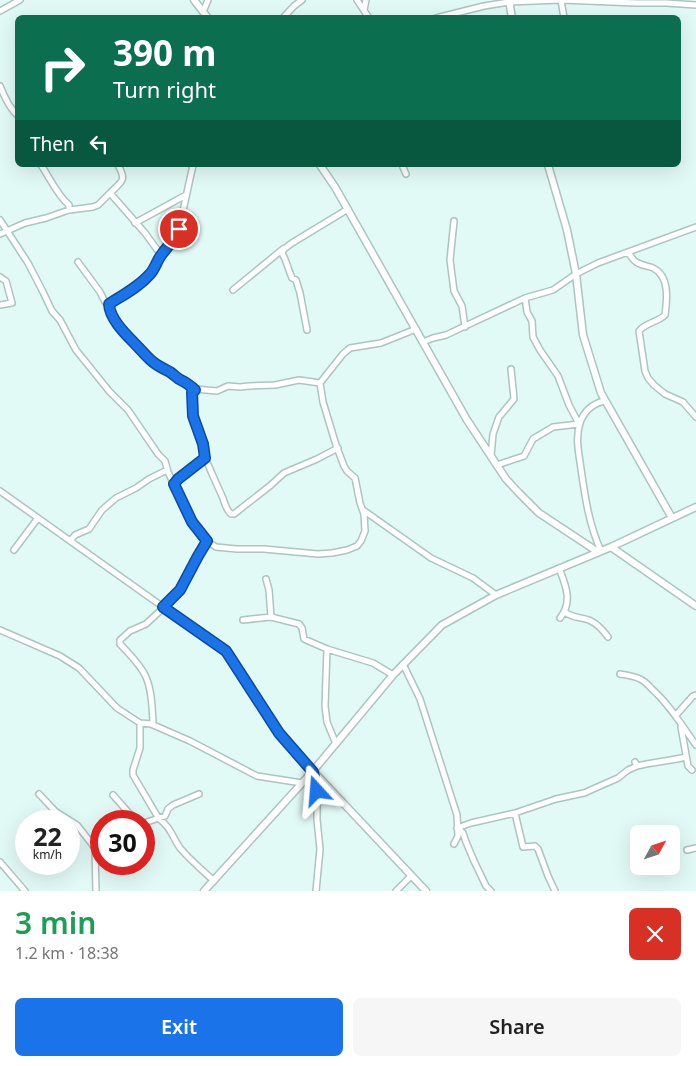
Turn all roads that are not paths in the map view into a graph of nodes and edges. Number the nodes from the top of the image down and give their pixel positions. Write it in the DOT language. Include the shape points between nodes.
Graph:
graph roads {
  1 [pos="20,0"];
  2 [pos="194,0"];
  3 [pos="208,0"];
  4 [pos="302,0"];
  5 [pos="356,0"];
  6 [pos="366,0"];
  7 [pos="561,0"];
  8 [pos="509,1"];
  9 [pos="636,2"];
  10 [pos="684,2"];
  11 [pos="696,5"];
  12 [pos="364,10"];
  13 [pos="0,11"];
  14 [pos="205,14"];
  15 [pos="286,15"];
  16 [pos="367,15"];
  17 [pos="448,15"];
  18 [pos="511,15"];
  19 [pos="564,15"];
  20 [pos="0,86"];
  21 [pos="15,113"];
  22 [pos="42,167"];
  23 [pos="119,167"];
  24 [pos="193,167"];
  25 [pos="321,167"];
  26 [pos="403,167"];
  27 [pos="549,167"];
  28 [pos="406,174"];
  29 [pos="110,193"];
  30 [pos="186,195"];
  31 [pos="348,209"];
  32 [pos="69,210"];
  33 [pos="0,220"];
  34 [pos="454,221"];
  35 [pos="135,223"];
  36 [pos="696,227"];
  37 [pos="7,230"];
  38 [pos="0,234"];
  39 [pos="284,249"];
  40 [pos="628,252"];
  41 [pos="161,255"];
  42 [pos="78,262"];
  43 [pos="576,274"];
  44 [pos="0,276"];
  45 [pos="233,290"];
  46 [pos="526,298"];
  47 [pos="109,304"];
  48 [pos="0,305"];
  49 [pos="465,327"];
  50 [pos="307,330"];
  51 [pos="416,330"];
  52 [pos="423,342"];
  53 [pos="511,369"];
  54 [pos="320,383"];
  55 [pos="195,390"];
  56 [pos="604,401"];
  57 [pos="696,417"];
  58 [pos="579,424"];
  59 [pos="338,448"];
  60 [pos="491,456"];
  61 [pos="205,458"];
  62 [pos="497,466"];
  63 [pos="167,470"];
  64 [pos="174,484"];
  65 [pos="0,491"];
  66 [pos="696,507"];
  67 [pos="363,510"];
  68 [pos="38,518"];
  69 [pos="672,518"];
  70 [pos="70,541"];
  71 [pos="207,541"];
  72 [pos="611,547"];
  73 [pos="14,550"];
  74 [pos="600,552"];
  75 [pos="559,568"];
  76 [pos="266,579"];
  77 [pos="496,595"];
  78 [pos="696,606"];
  79 [pos="163,607"];
  80 [pos="565,612"];
  81 [pos="270,617"];
  82 [pos="560,618"];
  83 [pos="243,620"];
  84 [pos="0,630"];
  85 [pos="608,636"];
  86 [pos="327,650"];
  87 [pos="403,664"];
  88 [pos="620,674"];
  89 [pos="393,675"];
  90 [pos="696,695"];
  91 [pos="676,715"];
  92 [pos="140,723"];
  93 [pos="151,724"];
  94 [pos="680,724"];
  95 [pos="336,744"];
  96 [pos="696,745"];
  97 [pos="686,757"];
  98 [pos="692,770"];
  99 [pos="313,772"];
  100 [pos="302,783"];
  101 [pos="38,794"];
  102 [pos="199,794"];
  103 [pos="112,795"];
  104 [pos="126,810"];
  105 [pos="515,813"];
  106 [pos="159,819"];
  107 [pos="155,820"];
  108 [pos="457,828"];
  109 [pos="90,842"];
  110 [pos="454,844"];
  111 [pos="696,848"];
  112 [pos="687,850"];
  113 [pos="0,862"];
  114 [pos="96,875"];
  115 [pos="411,876"];
  116 [pos="214,881"];
  117 [pos="25,891"];
  118 [pos="96,891"];
  119 [pos="204,891"];
  120 [pos="316,891"];
  121 [pos="396,891"];
  122 [pos="426,891"];
  123 [pos="491,891"];
  124 [pos="555,891"];
  1 -- 13 [label="street"];
  2 -- 14 [label="street"];
  3 -- 14 [label="street"];
  4 -- 15 [label="street"];
  5 -- 12 [label="street"];
  6 -- 12 [label="street"];
  7 -- 8 [label="street"];
  7 -- 9 [label="street"];
  7 -- 19 [label="street"];
  8 -- 17 [label="street"];
  8 -- 18 [label="street"];
  9 -- 10 [label="street"];
  10 -- 11 [label="street"];
  12 -- 16 [label="street"];
  20 -- 21 [label="street"];
  22 -- 32 [label="street" via="69,204"];
  23 -- 29 [label="street" via="124,180"];
  24 -- 30 [label="street"];
  25 -- 31 [label="street"];
  26 -- 28 [label="street"];
  27 -- 43 [label="street"];
  29 -- 32 [label="street" via="98,205"];
  29 -- 35 [label="street"];
  30 -- 35 [label="street"];
  30 -- 41 [label="street" via="179,229"];
  31 -- 39 [label="street"];
  31 -- 51 [label="street"];
  32 -- 37 [label="street"];
  33 -- 37 [label="street"];
  34 -- 49 [label="street" via="450,260 454,291 462,306"];
  35 -- 41 [label="street"];
  36 -- 40 [label="street"];
  37 -- 38 [label="street"];
  37 -- 63 [label="street" via="76,350 131,414 165,461"];
  39 -- 45 [label="street"];
  39 -- 50 [label="street" via="282,253 300,293"];
  40 -- 43 [label="street"];
  40 -- 57 [label="street" via="637,263 655,268 660,273 667,300 665,315 639,331 645,371 654,384 683,402"];
  41 -- 47 [label="street" via="149,276"];
  42 -- 47 [label="street"];
  43 -- 46 [label="street" via="553,290"];
  43 -- 56 [label="street" via="583,335"];
  44 -- 48 [label="street" via="6,280 12,303"];
  46 -- 49 [label="street"];
  46 -- 58 [label="street" via="533,336 558,376"];
  47 -- 55 [label="street" via="113,318 132,343 153,362"];
  49 -- 52 [label="street"];
  51 -- 52 [label="street"];
  51 -- 54 [label="street" via="381,343 350,348"];
  52 -- 60 [label="street"];
  53 -- 60 [label="street" via="514,399 499,417"];
  54 -- 55 [label="street" via="300,380 275,385 228,386 217,391"];
  54 -- 59 [label="street"];
  55 -- 61 [label="street" via="192,392 193,416"];
  56 -- 58 [label="street" via="590,407"];
  56 -- 69 [label="street"];
  58 -- 62 [label="street" via="553,427 533,439 524,456"];
  58 -- 74 [label="street" via="577,440 587,510"];
  59 -- 61 [label="street" via="284,473 234,514 227,509"];
  59 -- 67 [label="street" via="344,466 355,478"];
  60 -- 62 [label="street"];
  61 -- 64 [label="street"];
  62 -- 74 [label="street" via="539,513"];
  63 -- 64 [label="street"];
  63 -- 70 [label="street" via="116,498 102,510 89,529"];
  64 -- 71 [label="street" via="192,522"];
  65 -- 68 [label="street"];
  66 -- 69 [label="street"];
  67 -- 71 [label="street" via="363,536 356,546 347,550 318,554 237,549 216,547"];
  67 -- 77 [label="street" via="431,558 473,578"];
  68 -- 70 [label="street"];
  68 -- 73 [label="street"];
  69 -- 72 [label="street"];
  70 -- 79 [label="street"];
  71 -- 79 [label="street" via="180,590"];
  72 -- 74 [label="street"];
  72 -- 78 [label="street"];
  74 -- 75 [label="street"];
  75 -- 77 [label="street"];
  75 -- 80 [label="street" via="566,586"];
  76 -- 81 [label="street"];
  77 -- 87 [label="street" via="442,625"];
  79 -- 93 [label="street" via="146,624 120,640 146,677"];
  79 -- 99 [label="street" via="226,651 279,733"];
  80 -- 82 [label="street"];
  80 -- 85 [label="street" via="591,621"];
  81 -- 83 [label="street"];
  81 -- 86 [label="street" via="299,624 304,639"];
  84 -- 92 [label="street" via="60,656 79,668 117,708"];
  86 -- 89 [label="street" via="373,663"];
  86 -- 95 [label="street" via="325,706 327,722"];
  87 -- 89 [label="street"];
  87 -- 108 [label="street" via="420,699 457,815"];
  88 -- 91 [label="street" via="645,682"];
  89 -- 95 [label="street"];
  90 -- 91 [label="street"];
  91 -- 94 [label="street"];
  92 -- 93 [label="street"];
  92 -- 106 [label="street" via="140,748 133,775"];
  93 -- 100 [label="street" via="257,776"];
  94 -- 96 [label="street"];
  94 -- 97 [label="street"];
  95 -- 99 [label="street"];
  97 -- 98 [label="street"];
  97 -- 105 [label="street" via="636,764 618,778 590,790"];
  99 -- 100 [label="street"];
  99 -- 115 [label="street"];
  99 -- 120 [label="street" via="320,849"];
  100 -- 116 [label="street"];
  101 -- 109 [label="street" via="76,825"];
  102 -- 106 [label="street" via="173,804"];
  103 -- 104 [label="street"];
  105 -- 108 [label="street"];
  105 -- 124 [label="street" via="523,847 535,846 538,849"];
  106 -- 107 [label="street"];
  106 -- 116 [label="street" via="189,858"];
  108 -- 110 [label="street"];
  108 -- 123 [label="street" via="463,833"];
  111 -- 112 [label="street"];
  113 -- 117 [label="street"];
  114 -- 118 [label="street"];
  115 -- 121 [label="street"];
  115 -- 122 [label="street"];
  116 -- 119 [label="street"];
}
